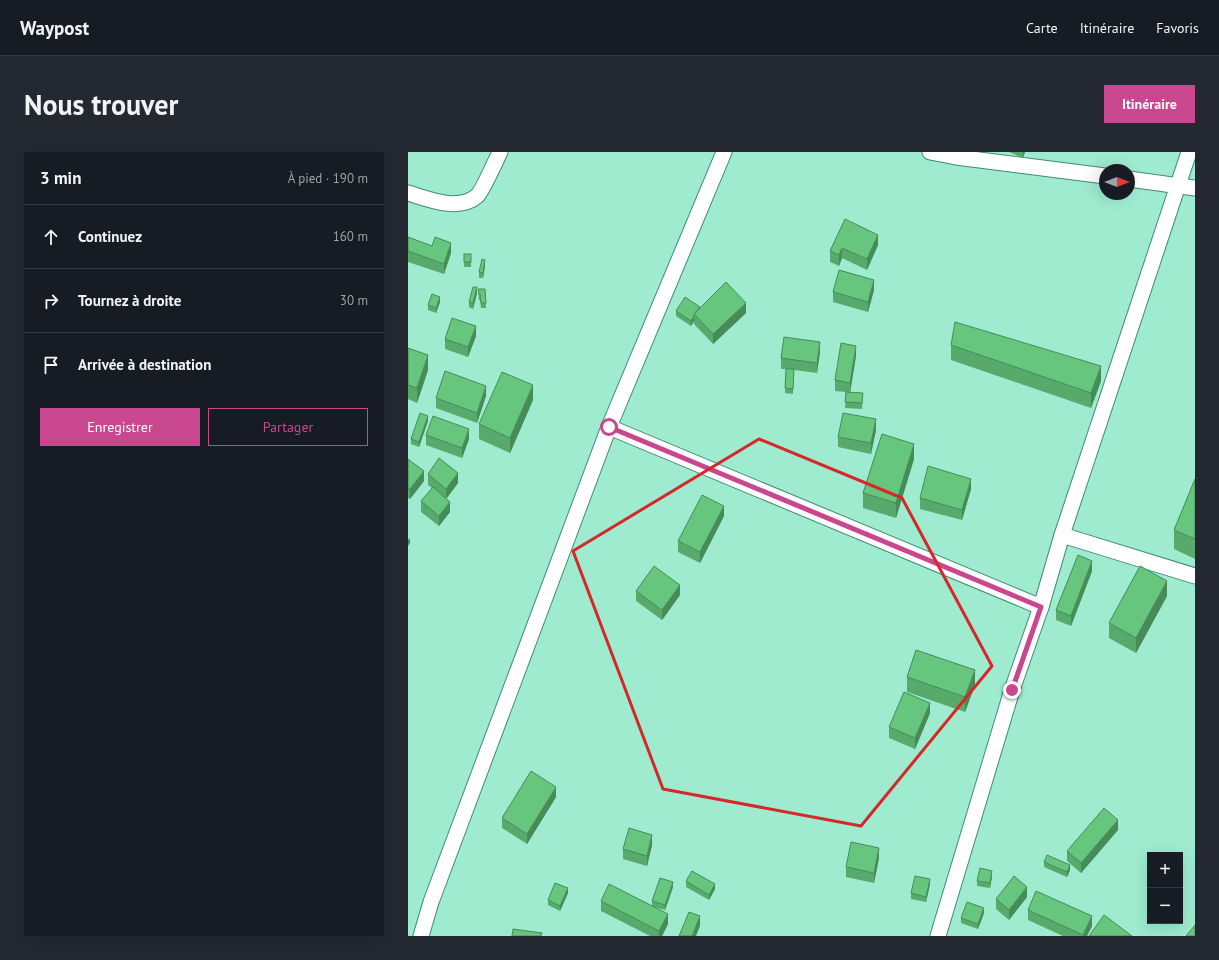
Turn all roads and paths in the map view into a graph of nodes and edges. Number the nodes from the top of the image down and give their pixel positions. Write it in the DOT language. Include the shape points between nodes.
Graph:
graph roads {
  1 [pos="500,152"];
  2 [pos="724,152"];
  3 [pos="930,152"];
  4 [pos="1189,152"];
  5 [pos="1099,175"];
  6 [pos="1135,180"];
  7 [pos="1178,186"];
  8 [pos="1195,188"];
  9 [pos="408,194"];
  10 [pos="609,427"];
  11 [pos="1062,535"];
  12 [pos="1195,576"];
  13 [pos="1041,607"];
  14 [pos="421,936"];
  15 [pos="938,936"];
  1 -- 9 [label="street" via="477,196 461,204"];
  2 -- 10 [label="street"];
  3 -- 5 [label="street"];
  4 -- 7 [label="street"];
  6 -- 7 [label="street"];
  7 -- 8 [label="street"];
  7 -- 11 [label="street"];
  10 -- 13 [label="street"];
  10 -- 14 [label="street" via="434,895"];
  11 -- 12 [label="street"];
  11 -- 13 [label="street"];
  13 -- 15 [label="street" via="1012,690"];
}
